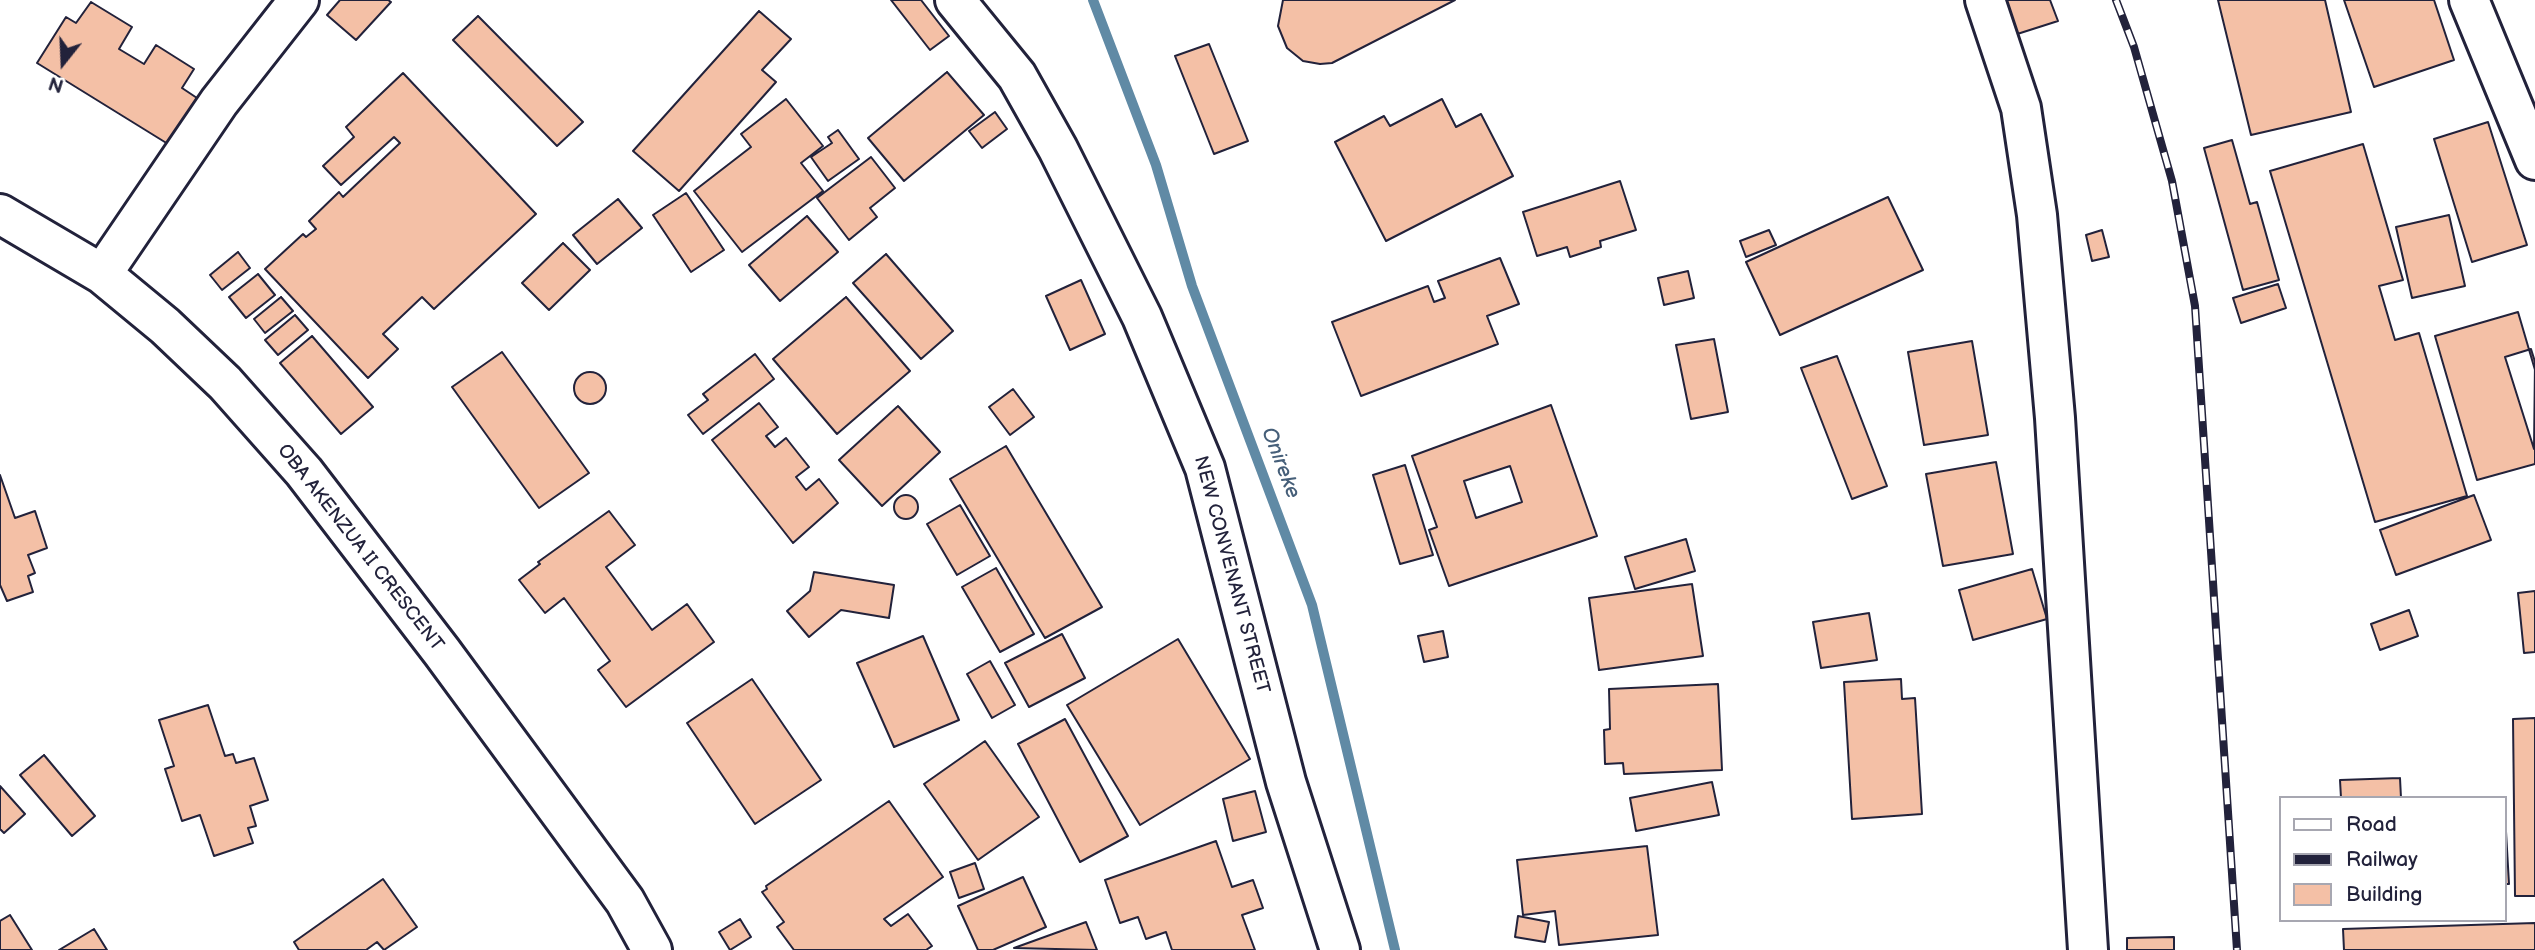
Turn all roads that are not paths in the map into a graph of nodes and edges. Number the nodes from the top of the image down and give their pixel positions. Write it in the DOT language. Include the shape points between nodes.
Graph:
graph roads {
  1 [pos="299,0"];
  2 [pos="955,0"];
  3 [pos="1985,0"];
  4 [pos="2469,0"];
  5 [pos="2535,160"];
  6 [pos="8,221"];
  7 [pos="102,274"];
  8 [pos="652,950"];
  9 [pos="1340,950"];
  10 [pos="2088,950"];
  1 -- 7 [label="street" via="219,103"];
  2 -- 9 [label="street, NEW CONVENANT STREET" via="1017,76 1058,149 1142,317 1205,468 1286,782"];
  3 -- 10 [label="street" via="2021,108 2037,215 2055,418"];
  4 -- 5 [label="street"];
  6 -- 7 [label="street, OBA AKENZUA II CRESCENT"];
  7 -- 8 [label="street, OBA AKENZUA II CRESCENT" via="225,383 304,472 617,890"];
}
